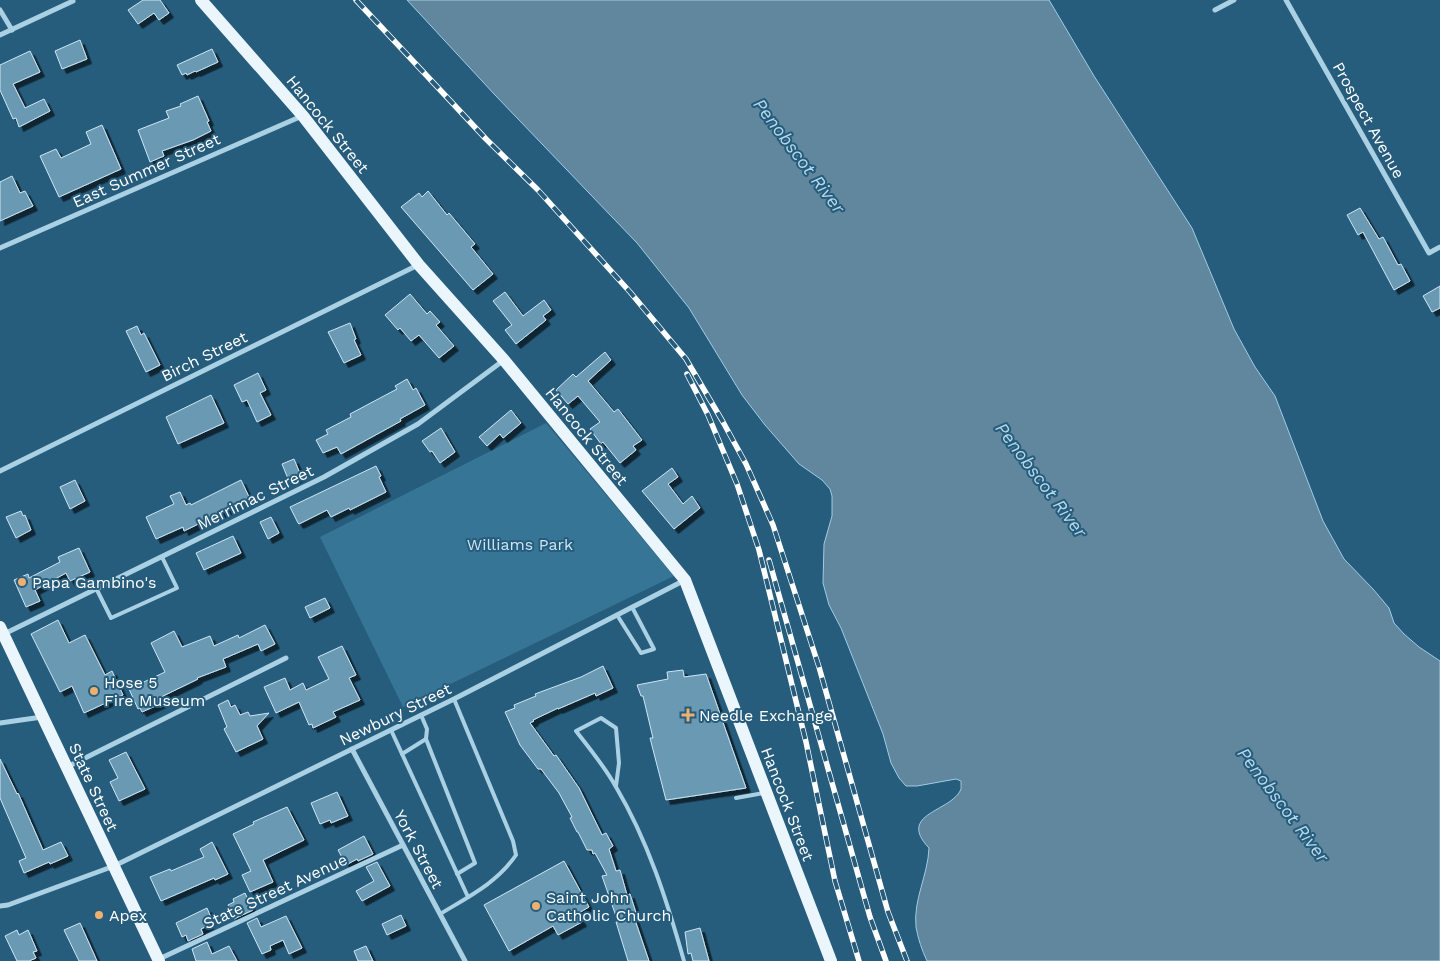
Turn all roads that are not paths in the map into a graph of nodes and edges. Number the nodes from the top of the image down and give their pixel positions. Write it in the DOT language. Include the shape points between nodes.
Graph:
graph roads {
  1 [pos="201,0"];
  2 [pos="1234,0"];
  3 [pos="1286,0"];
  4 [pos="72,1"];
  5 [pos="0,10"];
  6 [pos="1215,10"];
  7 [pos="12,30"];
  8 [pos="0,35"];
  9 [pos="302,116"];
  10 [pos="1440,247"];
  11 [pos="0,248"];
  12 [pos="419,265"];
  13 [pos="504,360"];
  14 [pos="0,471"];
  15 [pos="162,557"];
  16 [pos="685,580"];
  17 [pos="97,590"];
  18 [pos="632,608"];
  19 [pos="617,615"];
  20 [pos="2,631"];
  21 [pos="286,658"];
  22 [pos="454,699"];
  23 [pos="421,715"];
  24 [pos="43,717"];
  25 [pos="0,723"];
  26 [pos="391,730"];
  27 [pos="426,740"];
  28 [pos="352,749"];
  29 [pos="402,754"];
  30 [pos="67,767"];
  31 [pos="616,786"];
  32 [pos="766,792"];
  33 [pos="736,798"];
  34 [pos="403,845"];
  35 [pos="114,866"];
  36 [pos="457,874"];
  37 [pos="468,897"];
  38 [pos="0,906"];
  39 [pos="440,914"];
  40 [pos="159,960"];
  41 [pos="464,961"];
  42 [pos="684,961"];
  43 [pos="831,961"];
  1 -- 9 [label="main road, Hancock Street"];
  2 -- 6 [label="street"];
  3 -- 10 [label="street, Prospect Avenue" via="1429,253"];
  4 -- 7 [label="street"];
  5 -- 7 [label="street"];
  7 -- 8 [label="street"];
  9 -- 11 [label="street, East Summer Street"];
  9 -- 12 [label="main road, Hancock Street"];
  12 -- 13 [label="main road, Hancock Street"];
  12 -- 14 [label="street, Birch Street"];
  13 -- 15 [label="street, Merrimac Street" via="418,424 324,477"];
  13 -- 16 [label="main road, Hancock Street"];
  15 -- 17 [label="street, Merrimac Street"];
  15 -- 17 [label="lane" via="176,588 112,618"];
  16 -- 18 [label="street, Newbury Street"];
  16 -- 32 [label="main road, Hancock Street"];
  17 -- 20 [label="street, Merrimac Street"];
  18 -- 19 [label="street, Newbury Street"];
  18 -- 19 [label="lane" via="654,649 641,653"];
  19 -- 22 [label="street, Newbury Street"];
  20 -- 24 [label="main road, State Street"];
  21 -- 30 [label="street"];
  22 -- 23 [label="street, Newbury Street"];
  22 -- 37 [label="lane" via="516,855 501,874"];
  23 -- 26 [label="street, Newbury Street"];
  23 -- 27 [label="lane" via="427,729"];
  24 -- 25 [label="street"];
  24 -- 30 [label="main road, State Street"];
  26 -- 28 [label="street, Newbury Street"];
  26 -- 29 [label="lane"];
  27 -- 29 [label="lane"];
  27 -- 36 [label="lane" via="475,863"];
  28 -- 34 [label="street, York Street"];
  28 -- 35 [label="street, Newbury Street"];
  29 -- 36 [label="lane"];
  30 -- 35 [label="main road, State Street"];
  31 -- 31 [label="lane" via="576,731 601,718 616,728 619,763"];
  31 -- 42 [label="lane" via="650,855"];
  32 -- 33 [label="lane"];
  32 -- 43 [label="main road, Hancock Street"];
  34 -- 39 [label="street, York Street"];
  34 -- 40 [label="street, State Street Avenue"];
  35 -- 38 [label="street, Newbury Street"];
  35 -- 40 [label="main road, State Street"];
  36 -- 37 [label="lane"];
  37 -- 39 [label="lane"];
  39 -- 41 [label="street, York Street"];
}
